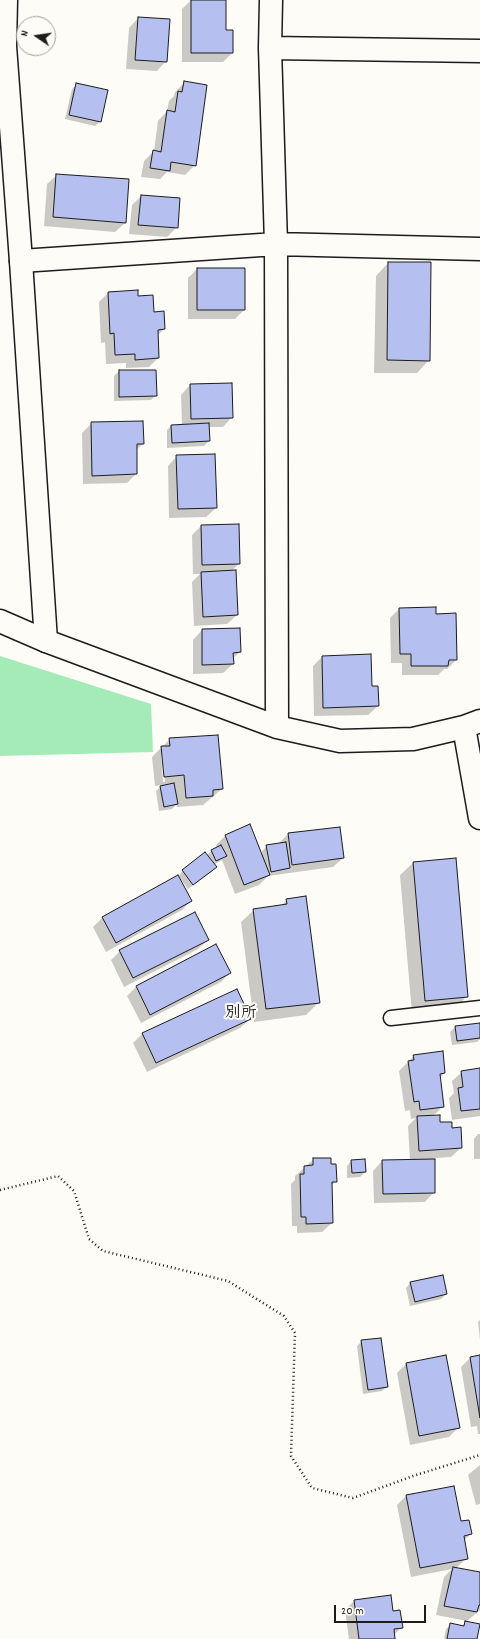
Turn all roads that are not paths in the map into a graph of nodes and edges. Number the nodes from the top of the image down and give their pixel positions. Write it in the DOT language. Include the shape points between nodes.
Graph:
graph roads {
  1 [pos="6,0"];
  2 [pos="271,0"];
  3 [pos="3,46"];
  4 [pos="270,48"];
  5 [pos="480,51"];
  6 [pos="276,244"];
  7 [pos="480,249"];
  8 [pos="21,261"];
  9 [pos="0,621"];
  10 [pos="46,641"];
  11 [pos="472,724"];
  12 [pos="277,727"];
  13 [pos="480,818"];
  14 [pos="480,1008"];
  15 [pos="391,1018"];
  1 -- 3 [label="street"];
  2 -- 4 [label="street"];
  3 -- 8 [label="street"];
  4 -- 5 [label="street"];
  4 -- 6 [label="street"];
  6 -- 7 [label="street"];
  6 -- 8 [label="street"];
  6 -- 12 [label="street"];
  8 -- 10 [label="street"];
  9 -- 10 [label="street"];
  10 -- 12 [label="street"];
  11 -- 12 [label="street" via="413,739 340,742"];
  11 -- 13 [label="street"];
  14 -- 15 [label="lane"];
}
